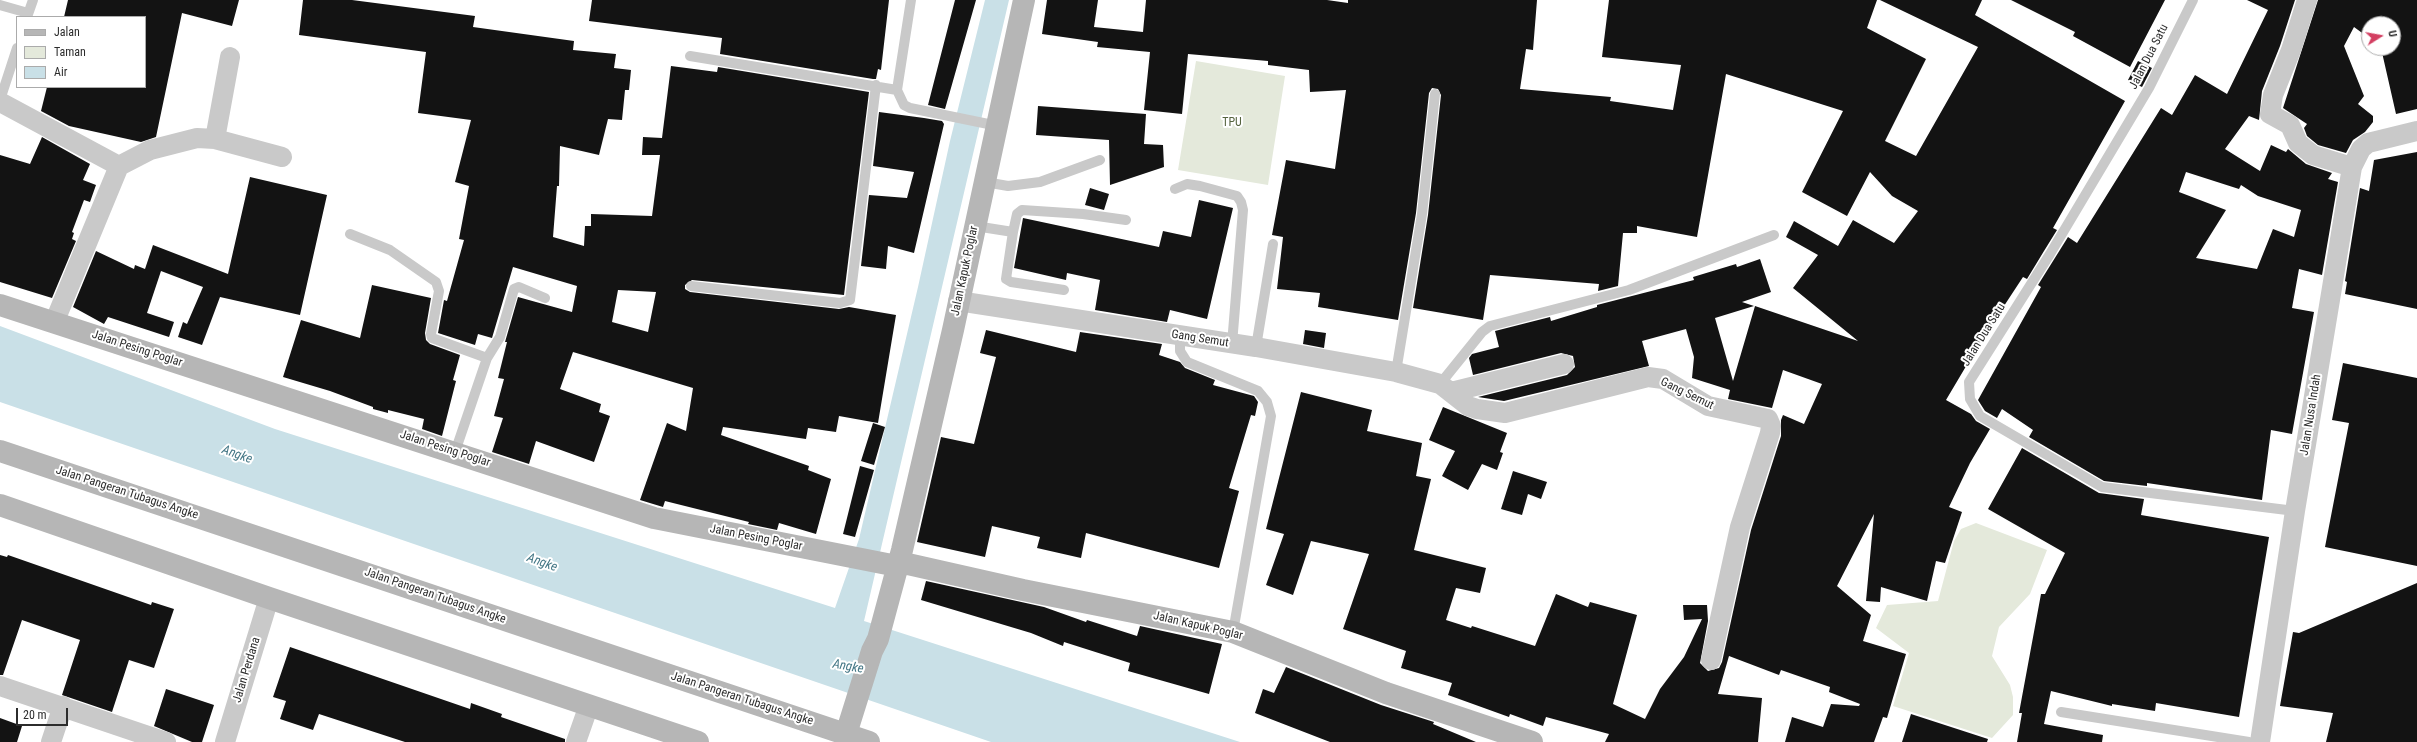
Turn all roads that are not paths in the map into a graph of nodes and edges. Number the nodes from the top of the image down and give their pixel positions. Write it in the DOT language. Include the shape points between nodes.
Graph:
graph roads {
  1 [pos="33,0"];
  2 [pos="911,0"];
  3 [pos="1024,0"];
  4 [pos="2193,0"];
  5 [pos="2307,0"];
  6 [pos="0,5"];
  7 [pos="28,15"];
  8 [pos="16,51"];
  9 [pos="690,56"];
  10 [pos="230,57"];
  11 [pos="876,85"];
  12 [pos="897,90"];
  13 [pos="1435,94"];
  14 [pos="0,101"];
  15 [pos="991,124"];
  16 [pos="2417,131"];
  17 [pos="215,139"];
  18 [pos="282,157"];
  19 [pos="1100,160"];
  20 [pos="119,166"];
  21 [pos="2352,167"];
  22 [pos="985,182"];
  23 [pos="1175,189"];
  24 [pos="1126,220"];
  25 [pos="975,226"];
  26 [pos="1012,232"];
  27 [pos="350,234"];
  28 [pos="1774,235"];
  29 [pos="1273,244"];
  30 [pos="691,286"];
  31 [pos="1064,290"];
  32 [pos="545,298"];
  33 [pos="958,301"];
  34 [pos="0,305"];
  35 [pos="54,323"];
  36 [pos="1180,336"];
  37 [pos="1232,344"];
  38 [pos="1256,347"];
  39 [pos="487,358"];
  40 [pos="1564,364"];
  41 [pos="1396,372"];
  42 [pos="1445,388"];
  43 [pos="0,451"];
  44 [pos="454,452"];
  45 [pos="0,505"];
  46 [pos="2294,511"];
  47 [pos="894,565"];
  48 [pos="269,598"];
  49 [pos="1233,632"];
  50 [pos="1711,660"];
  51 [pos="0,686"];
  52 [pos="589,705"];
  53 [pos="63,706"];
  54 [pos="2061,712"];
  55 [pos="848,726"];
  56 [pos="51,742"];
  57 [pos="166,742"];
  58 [pos="225,742"];
  59 [pos="576,742"];
  60 [pos="698,742"];
  61 [pos="869,742"];
  62 [pos="1532,742"];
  63 [pos="2250,742"];
  64 [pos="2260,742"];
  1 -- 7 [label="lane"];
  2 -- 12 [label="lane"];
  3 -- 15 [label="street, Jalan Kapuk Poglar"];
  4 -- 46 [label="lane, Jalan Dua Satu" via="2149,88 1970,382 1970,399 1980,416 2102,486"];
  5 -- 21 [label="street" via="2292,50 2273,95 2270,114 2290,125 2298,143 2313,154"];
  6 -- 7 [label="lane"];
  8 -- 14 [label="lane"];
  9 -- 11 [label="lane"];
  10 -- 17 [label="street"];
  11 -- 12 [label="lane"];
  11 -- 30 [label="lane" via="850,300 840,303"];
  12 -- 15 [label="lane" via="904,105"];
  13 -- 41 [label="lane" via="1422,214"];
  14 -- 20 [label="street"];
  15 -- 22 [label="street, Jalan Kapuk Poglar"];
  16 -- 21 [label="street, Jalan Nusa Indah" via="2368,143 2360,149"];
  17 -- 18 [label="street"];
  17 -- 20 [label="street" via="197,138 157,148"];
  19 -- 22 [label="lane" via="1040,182 1008,186"];
  20 -- 35 [label="street"];
  21 -- 46 [label="street, Jalan Nusa Indah"];
  22 -- 25 [label="street, Jalan Kapuk Poglar"];
  23 -- 37 [label="lane" via="1187,184 1200,186 1237,196 1241,202 1243,210"];
  24 -- 26 [label="lane" via="1022,210 1017,214"];
  25 -- 26 [label="lane"];
  25 -- 33 [label="street, Jalan Kapuk Poglar"];
  26 -- 31 [label="lane" via="1006,279 1011,282"];
  27 -- 39 [label="lane" via="390,250 436,282 439,291 432,338"];
  28 -- 42 [label="lane" via="1624,292 1490,326 1482,332"];
  29 -- 38 [label="lane"];
  32 -- 39 [label="lane" via="519,287 514,289 500,337"];
  33 -- 36 [label="street, Gang Semut"];
  33 -- 47 [label="street, Jalan Kapuk Poglar"];
  34 -- 35 [label="street, Jalan Pesing Poglar"];
  35 -- 44 [label="street, Jalan Pesing Poglar"];
  36 -- 37 [label="street, Gang Semut"];
  36 -- 49 [label="lane" via="1180,351 1187,362 1258,391 1267,402 1271,416"];
  37 -- 38 [label="street, Gang Semut"];
  38 -- 41 [label="street, Gang Semut"];
  39 -- 44 [label="lane"];
  40 -- 42 [label="street"];
  41 -- 42 [label="street, Gang Semut"];
  42 -- 50 [label="street, Gang Semut" via="1468,406 1505,413 1648,377 1663,379 1708,406 1768,419 1770,433 1740,527"];
  43 -- 55 [label="street, Jalan Pangeran Tubagus Angke"];
  44 -- 47 [label="street, Jalan Pesing Poglar" via="654,518"];
  45 -- 48 [label="street"];
  46 -- 64 [label="street, Jalan Nusa Indah"];
  47 -- 49 [label="street, Jalan Kapuk Poglar"];
  47 -- 55 [label="street" via="878,639"];
  48 -- 52 [label="street"];
  48 -- 58 [label="street, Jalan Perdana"];
  49 -- 62 [label="street, Jalan Kapuk Poglar" via="1386,693"];
  51 -- 53 [label="street"];
  52 -- 59 [label="street"];
  52 -- 60 [label="street"];
  53 -- 56 [label="street"];
  53 -- 57 [label="street"];
  54 -- 63 [label="lane"];
  55 -- 61 [label="street, Jalan Pangeran Tubagus Angke"];
}
